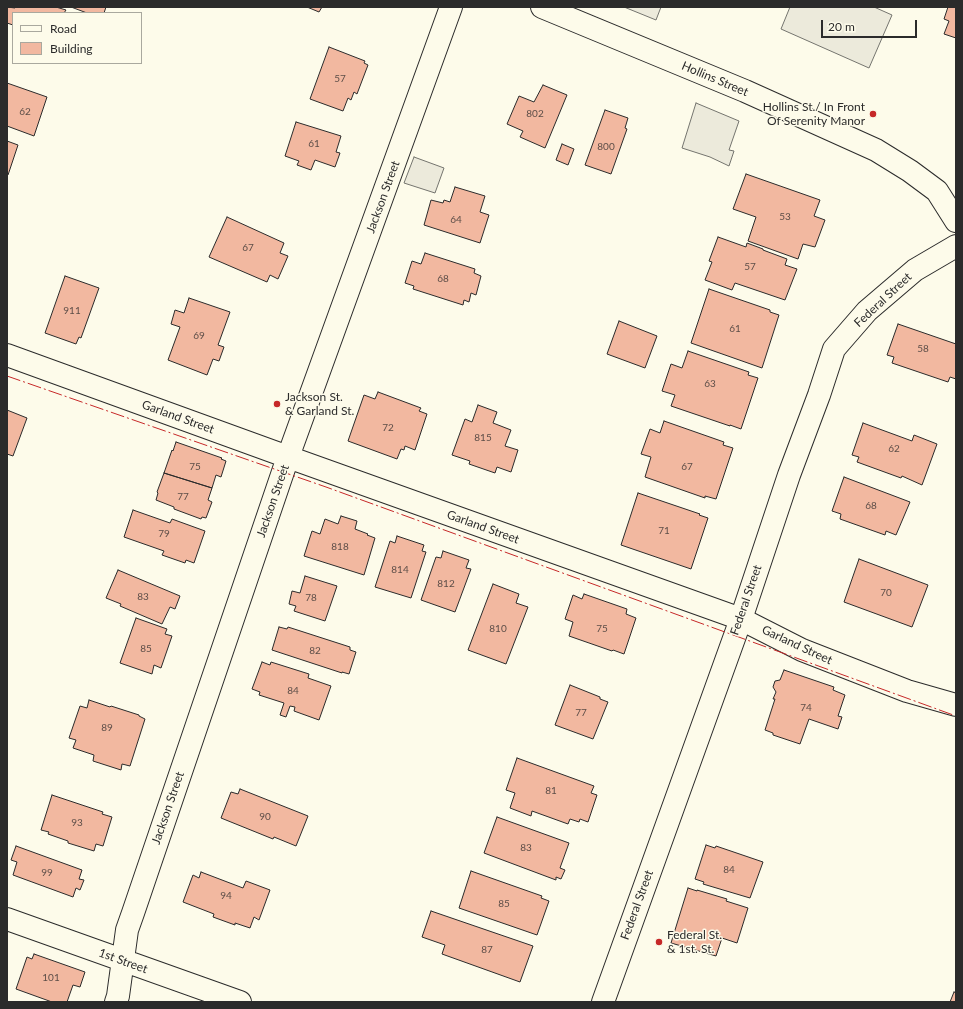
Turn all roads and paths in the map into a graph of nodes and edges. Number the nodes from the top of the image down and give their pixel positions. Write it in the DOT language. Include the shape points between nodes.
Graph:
graph roads {
  1 [pos="451,7"];
  2 [pos="542,7"];
  3 [pos="956,221"];
  4 [pos="956,246"];
  5 [pos="7,355"];
  6 [pos="288,457"];
  7 [pos="740,618"];
  8 [pos="956,705"];
  9 [pos="7,919"];
  10 [pos="122,960"];
  11 [pos="116,1002"];
  12 [pos="240,1002"];
  13 [pos="603,1002"];
  1 -- 6 [label="street, Jackson Street"];
  2 -- 3 [label="street, Hollins Street" via="745,91 876,150 937,191"];
  4 -- 7 [label="street, Federal Street" via="915,270 867,311 834,349"];
  5 -- 6 [label="street, Garland Street"];
  6 -- 7 [label="street, Garland Street"];
  6 -- 10 [label="street, Jackson Street" via="127,930"];
  7 -- 8 [label="street, Garland Street" via="802,650 907,691"];
  7 -- 13 [label="street, Federal Street"];
  9 -- 10 [label="street, 1st Street"];
  10 -- 11 [label="street, Jackson Street"];
  10 -- 12 [label="street, 1st Street"];
}
